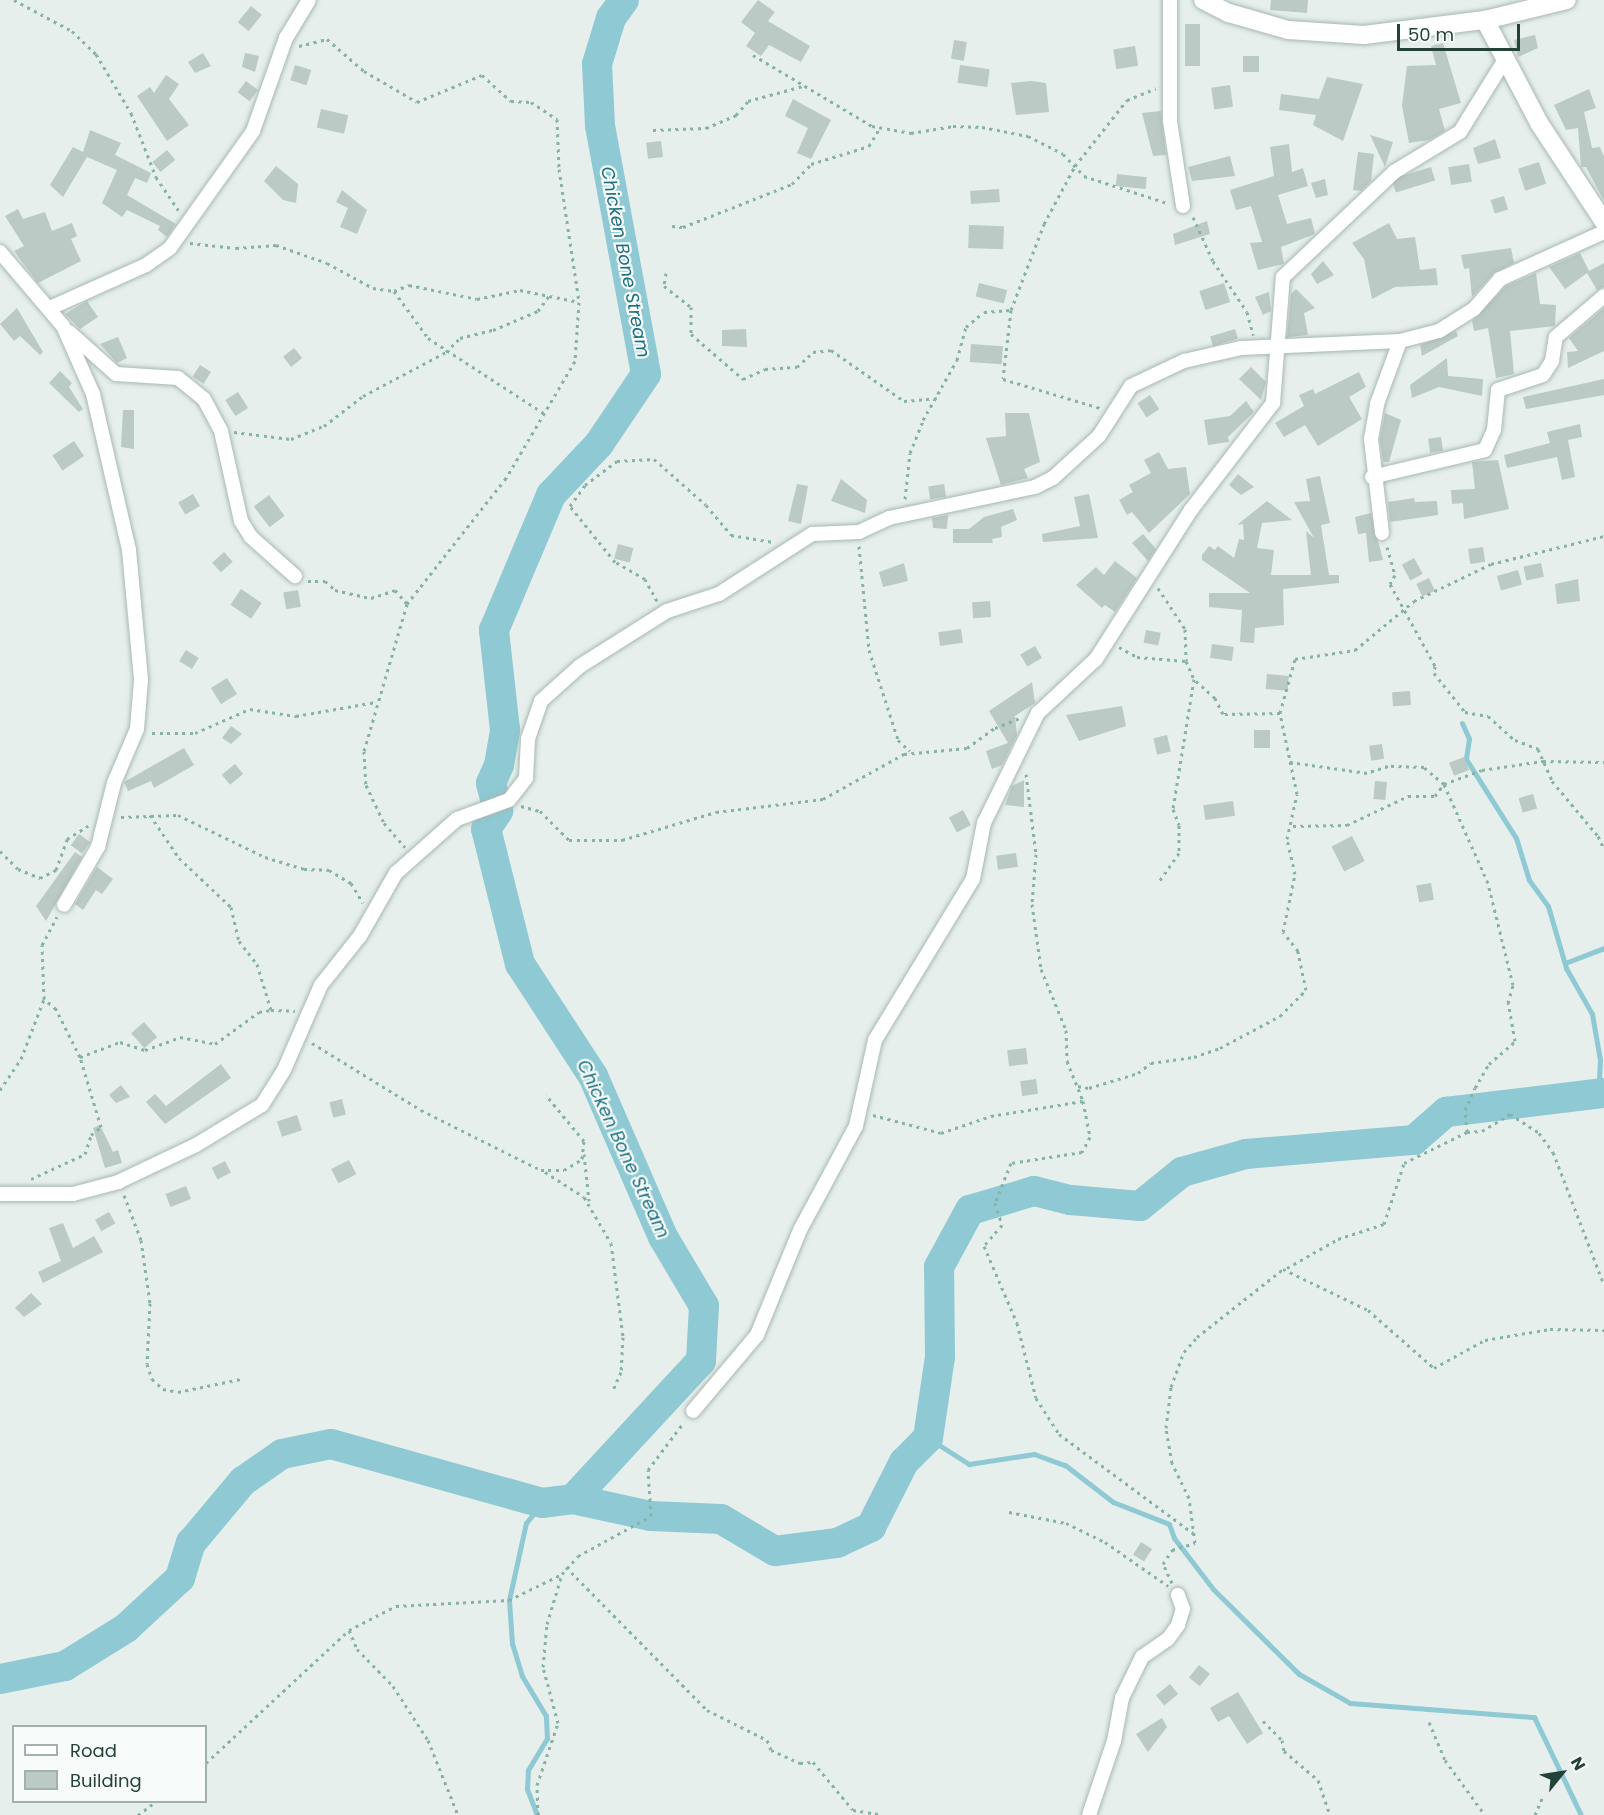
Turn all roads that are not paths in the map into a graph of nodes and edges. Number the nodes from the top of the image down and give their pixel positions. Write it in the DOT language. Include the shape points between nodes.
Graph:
graph roads {
  1 [pos="309,0"];
  2 [pos="1170,0"];
  3 [pos="1203,0"];
  4 [pos="1567,0"];
  5 [pos="1522,5"];
  6 [pos="1485,20"];
  7 [pos="1504,61"];
  8 [pos="1183,206"];
  9 [pos="1604,222"];
  10 [pos="1604,232"];
  11 [pos="0,252"];
  12 [pos="1604,296"];
  13 [pos="51,308"];
  14 [pos="63,327"];
  15 [pos="1400,341"];
  16 [pos="1276,346"];
  17 [pos="1372,477"];
  18 [pos="1382,533"];
  19 [pos="295,576"];
  20 [pos="64,905"];
  21 [pos="0,1194"];
  22 [pos="693,1411"];
  23 [pos="1178,1595"];
  24 [pos="1089,1815"];
  1 -- 13 [label="street" via="286,38 253,130 179,238 146,265"];
  2 -- 8 [label="street" via="1169,88"];
  3 -- 6 [label="street" via="1260,23 1323,35 1405,33"];
  4 -- 5 [label="street"];
  5 -- 6 [label="street"];
  6 -- 7 [label="street"];
  7 -- 9 [label="street"];
  7 -- 16 [label="street" via="1460,132 1394,172 1283,277"];
  10 -- 15 [label="street" via="1500,279 1459,321"];
  11 -- 13 [label="street"];
  12 -- 17 [label="street" via="1556,338 1552,361 1543,375 1498,390 1494,430 1485,450"];
  13 -- 14 [label="street"];
  14 -- 19 [label="street" via="116,374 178,378 204,399 221,431 241,521 251,537"];
  14 -- 20 [label="street" via="96,403 122,506 141,680 137,729 114,783 98,847"];
  15 -- 16 [label="street"];
  15 -- 17 [label="street" via="1374,417"];
  16 -- 21 [label="street" via="1184,361 1131,386 1104,429 1072,466 1035,487 903,515 859,532 825,530 793,545 719,594 667,611 580,666 541,701 528,739 526,778 507,801 467,814 412,855 309,1010 301,1037 262,1105 196,1146 118,1182 73,1194"];
  16 -- 22 [label="street" via="1274,403 1191,510 1106,645 1038,713 984,823 973,879 875,1040 862,1110 800,1230 751,1346"];
  17 -- 18 [label="street"];
  23 -- 24 [label="street" via="1183,1609 1178,1625 1168,1639 1142,1657 1122,1698 1114,1741"];
}
